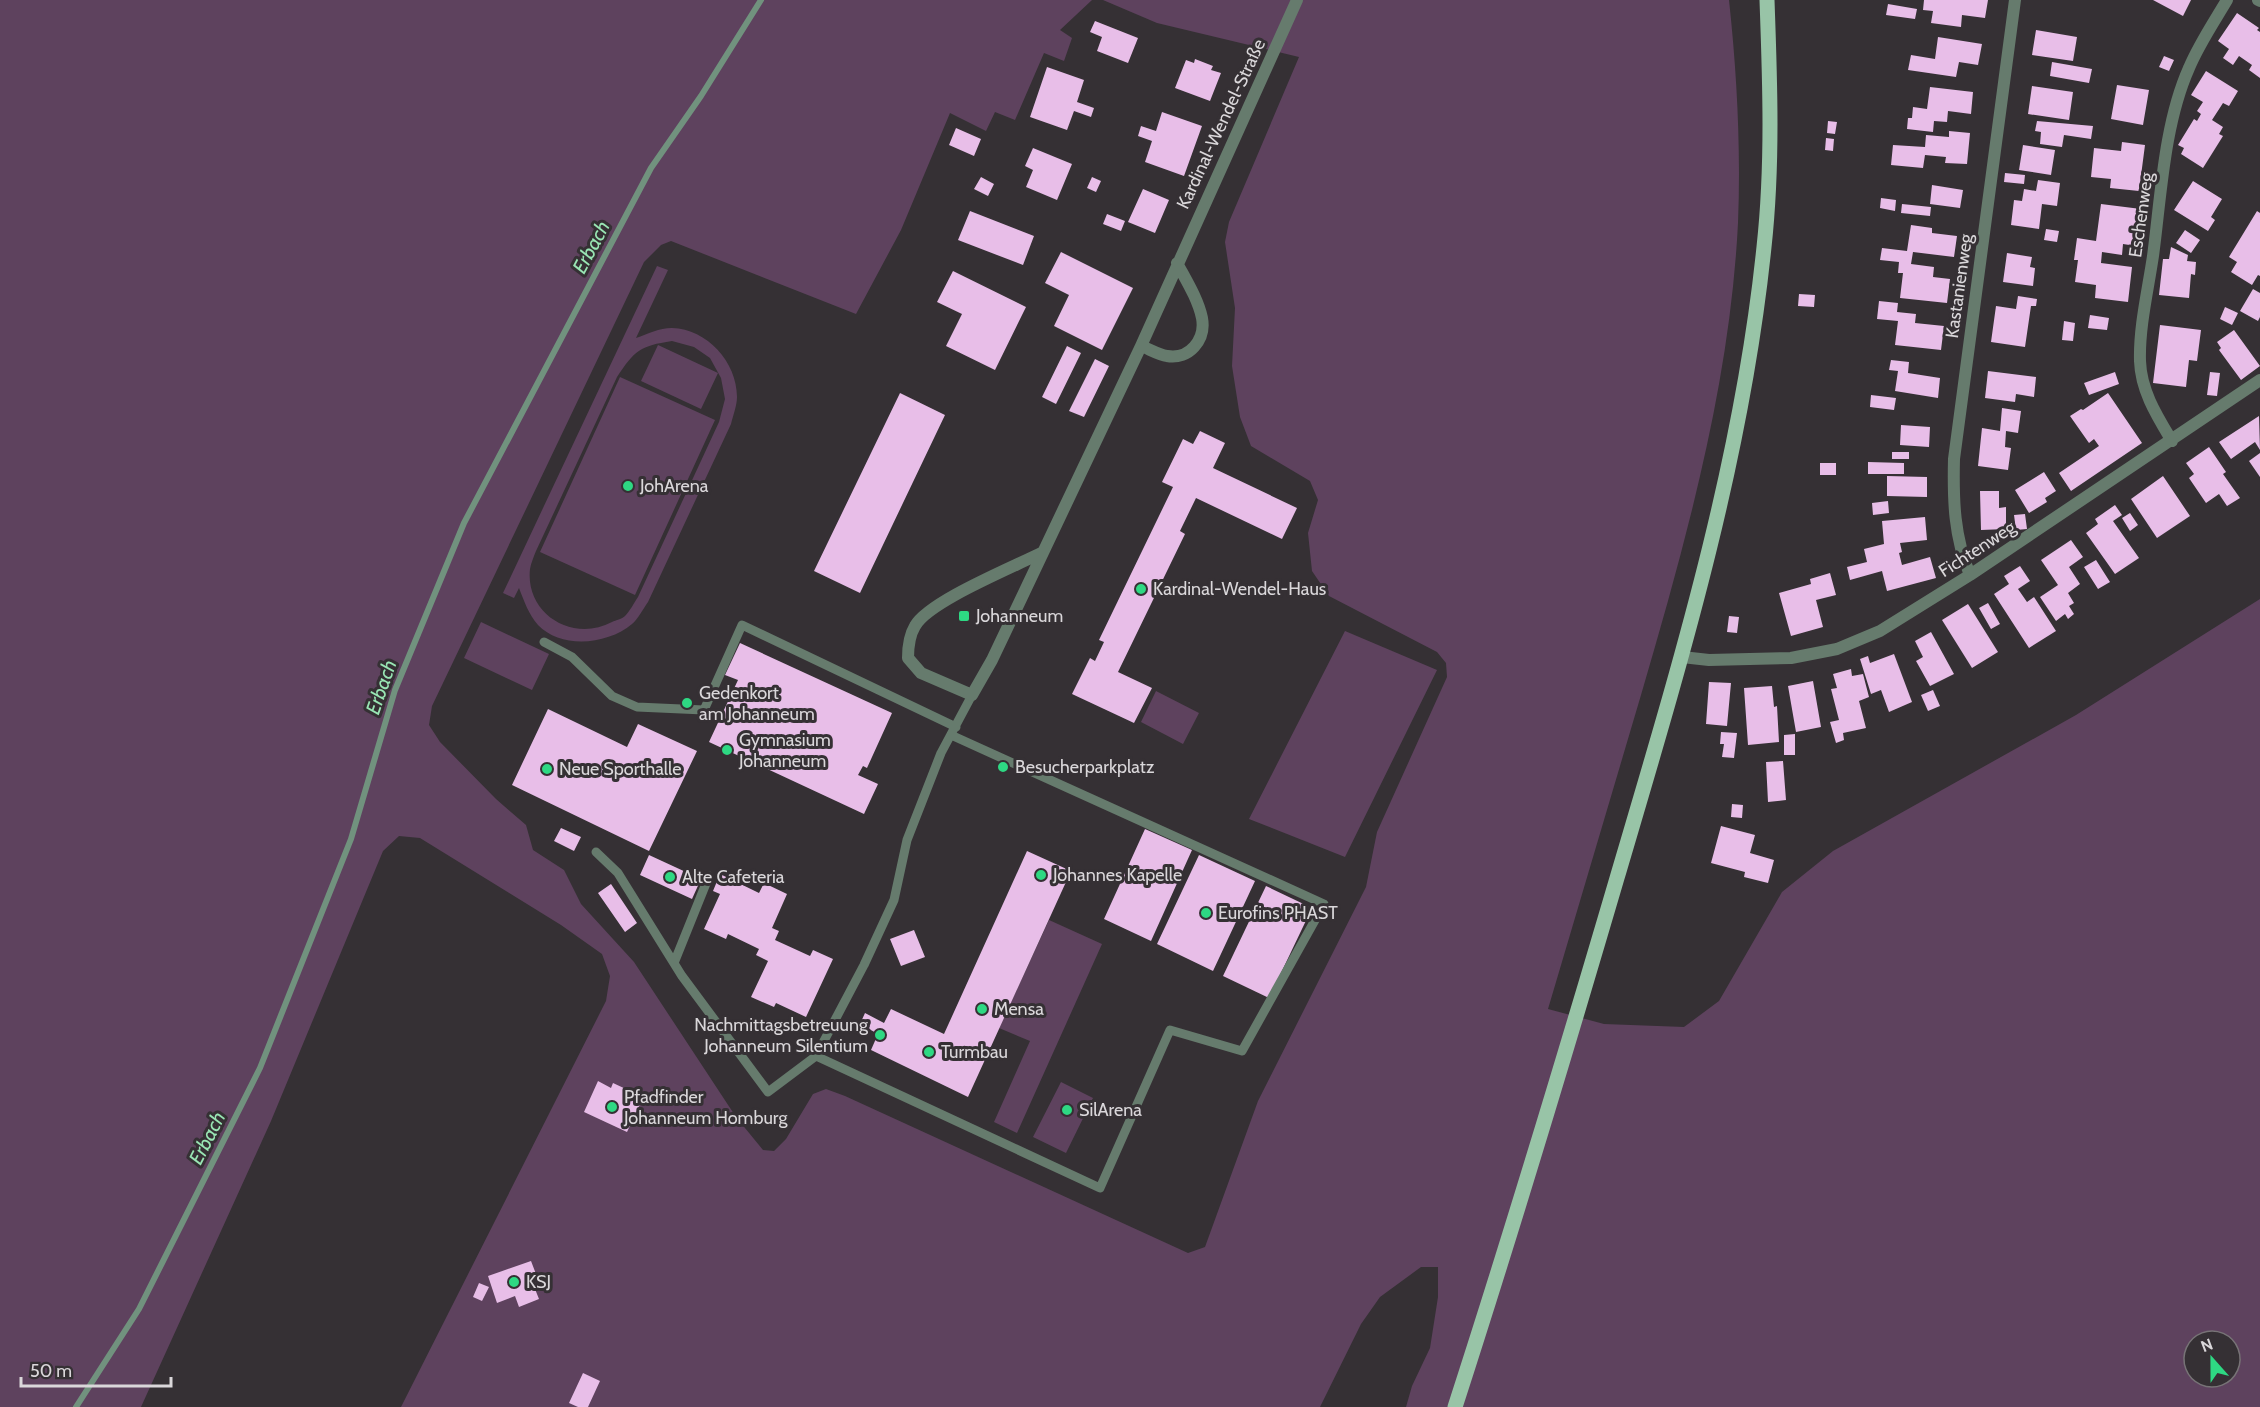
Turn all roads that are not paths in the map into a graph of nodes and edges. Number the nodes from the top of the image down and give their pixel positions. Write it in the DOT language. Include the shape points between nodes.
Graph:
graph roads {
  1 [pos="1297,0"];
  2 [pos="1767,0"];
  3 [pos="2015,0"];
  4 [pos="2228,0"];
  5 [pos="1177,263"];
  6 [pos="1141,346"];
  7 [pos="2260,380"];
  8 [pos="2172,441"];
  9 [pos="1043,552"];
  10 [pos="1970,575"];
  11 [pos="544,642"];
  12 [pos="1682,657"];
  13 [pos="972,695"];
  14 [pos="953,731"];
  15 [pos="596,852"];
  16 [pos="709,876"];
  17 [pos="674,963"];
  18 [pos="816,1056"];
  19 [pos="1455,1407"];
  1 -- 5 [label="street, Kardinal-Wendel-Straße"];
  2 -- 12 [label="main road" via="1770,169 1758,301 1728,472"];
  3 -- 10 [label="street, Kastanienweg" via="1954,459 1957,534"];
  4 -- 8 [label="street, Eschenweg" via="2188,69 2179,97 2170,134 2143,327 2140,362 2145,388"];
  5 -- 6 [label="street, Kardinal-Wendel-Straße"];
  5 -- 6 [label="street" via="1195,298 1203,332 1196,347 1184,355 1167,356"];
  6 -- 9 [label="street, Kardinal-Wendel-Straße"];
  7 -- 8 [label="street, Fichtenweg"];
  8 -- 10 [label="street, Fichtenweg"];
  9 -- 13 [label="street, Kardinal-Wendel-Straße"];
  9 -- 13 [label="street" via="944,600 915,625 908,658 921,673"];
  10 -- 12 [label="street, Fichtenweg" via="1880,631 1837,649 1791,658"];
  11 -- 14 [label="lane" via="572,657 612,696 637,707 704,710 742,625"];
  12 -- 19 [label="main road" via="1512,1230"];
  13 -- 14 [label="lane"];
  14 -- 18 [label="lane" via="907,840 894,900"];
  14 -- 18 [label="lane" via="1324,904 1242,1050 1170,1030 1100,1188"];
  15 -- 17 [label="lane" via="618,873"];
  16 -- 17 [label="lane"];
  17 -- 18 [label="lane" via="768,1092"];
}
